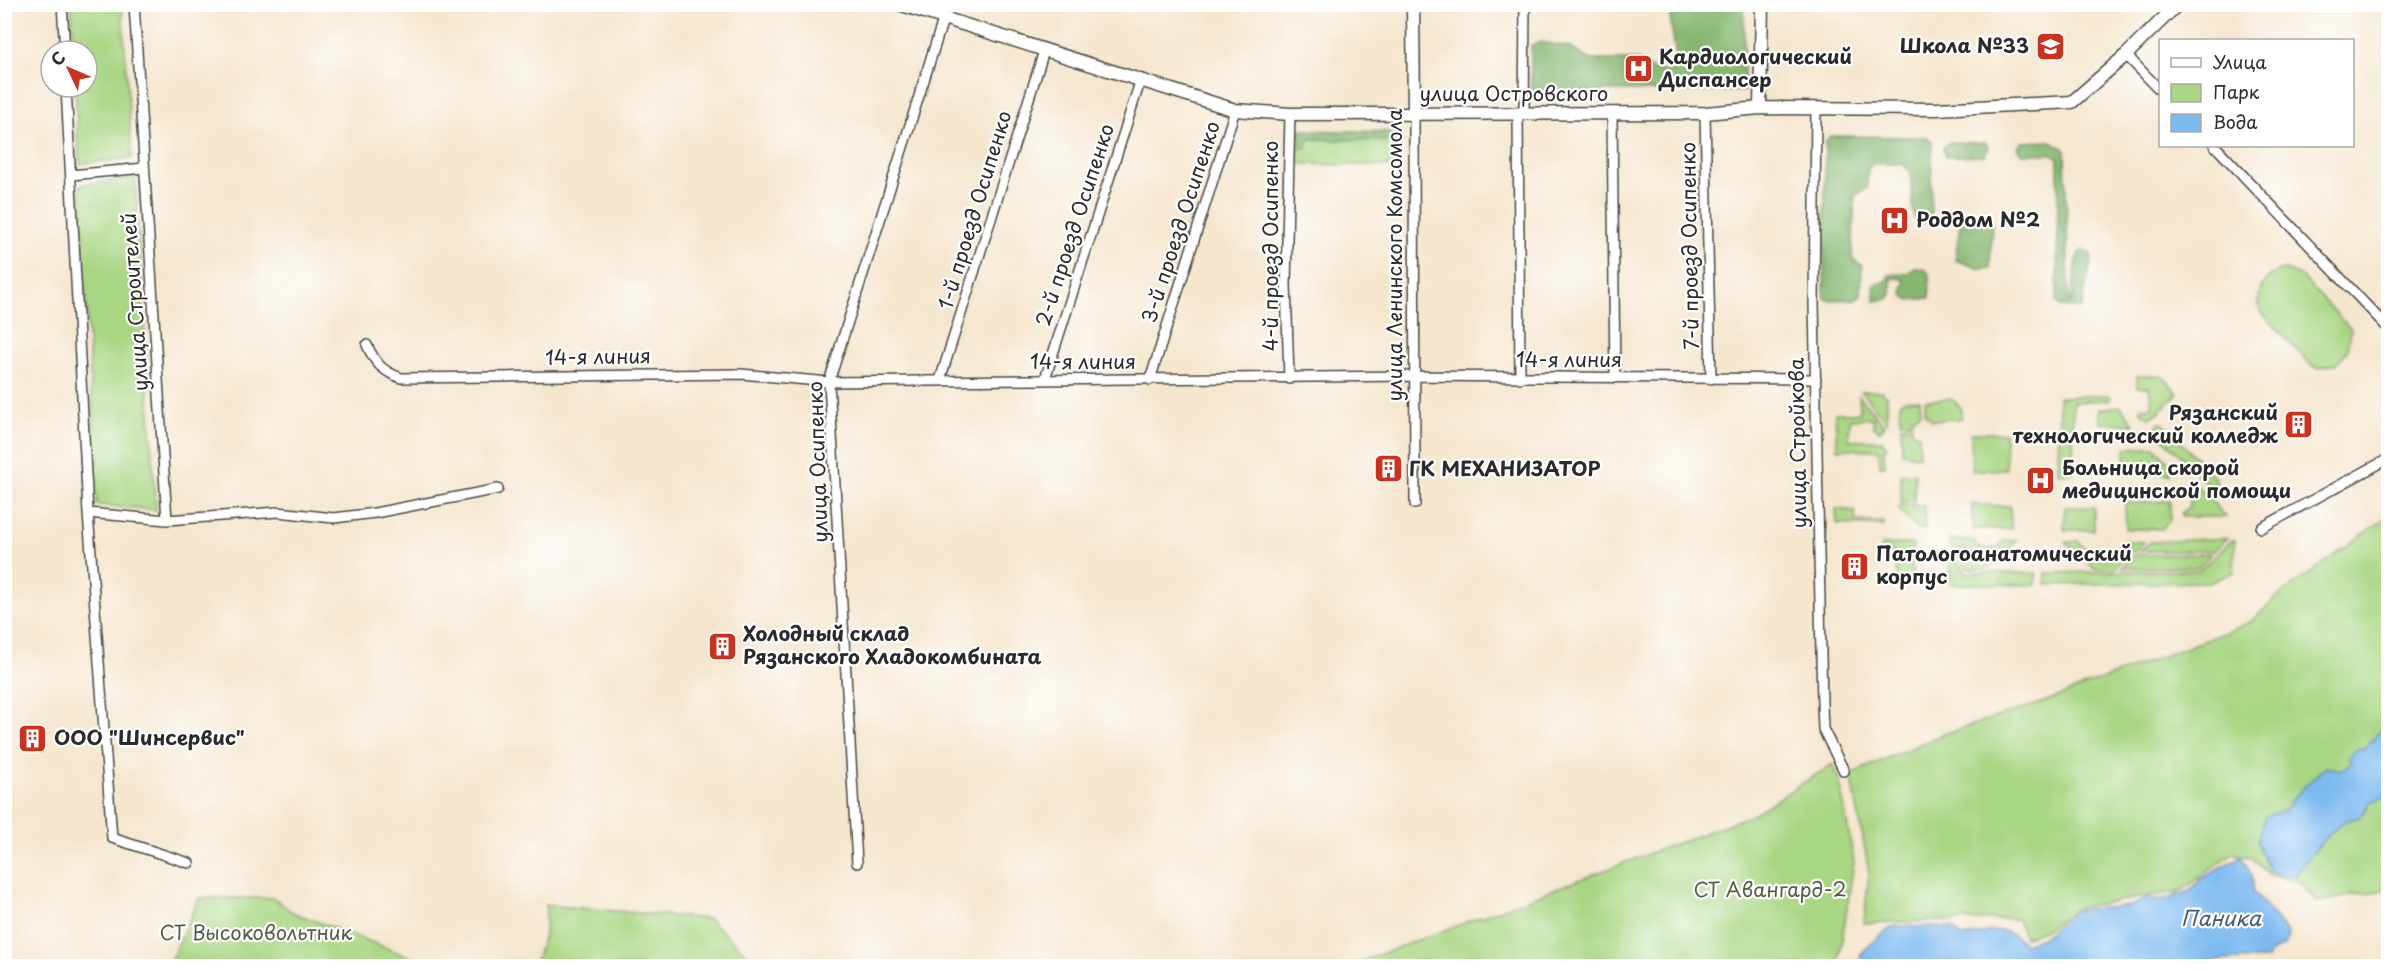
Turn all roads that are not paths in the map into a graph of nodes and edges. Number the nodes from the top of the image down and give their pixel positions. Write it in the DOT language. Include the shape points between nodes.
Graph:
graph roads {
  1 [pos="62,4"];
  2 [pos="134,4"];
  3 [pos="899,4"];
  4 [pos="948,4"];
  5 [pos="1413,4"];
  6 [pos="1525,4"];
  7 [pos="1762,4"];
  8 [pos="2178,4"];
  9 [pos="944,18"];
  10 [pos="63,39"];
  11 [pos="1044,51"];
  12 [pos="2126,55"];
  13 [pos="1140,82"];
  14 [pos="2159,89"];
  15 [pos="67,99"];
  16 [pos="1760,108"];
  17 [pos="1816,109"];
  18 [pos="1235,110"];
  19 [pos="1521,113"];
  20 [pos="1612,113"];
  21 [pos="1705,113"];
  22 [pos="1290,114"];
  23 [pos="1414,114"];
  24 [pos="2216,147"];
  25 [pos="144,168"];
  26 [pos="71,174"];
  27 [pos="2388,328"];
  28 [pos="367,345"];
  29 [pos="1415,376"];
  30 [pos="1521,378"];
  31 [pos="1615,378"];
  32 [pos="1711,378"];
  33 [pos="1289,379"];
  34 [pos="1816,379"];
  35 [pos="940,380"];
  36 [pos="1045,380"];
  37 [pos="1150,380"];
  38 [pos="829,382"];
  39 [pos="2388,459"];
  40 [pos="498,489"];
  41 [pos="1415,504"];
  42 [pos="88,513"];
  43 [pos="167,520"];
  44 [pos="2262,528"];
  45 [pos="1844,771"];
  46 [pos="189,863"];
  47 [pos="857,863"];
  1 -- 10 [label="street"];
  2 -- 25 [label="street, улица Строителей"];
  3 -- 9 [label="street, улица Островского"];
  4 -- 9 [label="street, улица Осипенко"];
  5 -- 23 [label="street, улица Ленинского Комсомола"];
  6 -- 19 [label="street"];
  7 -- 16 [label="street"];
  8 -- 12 [label="street, улица Островского"];
  9 -- 11 [label="street, улица Островского"];
  9 -- 38 [label="street, улица Осипенко"];
  11 -- 13 [label="street, улица Островского"];
  11 -- 35 [label="street, 1-й проезд Осипенко"];
  12 -- 14 [label="street"];
  12 -- 17 [label="street, улица Островского" via="2072,102"];
  13 -- 18 [label="street, улица Островского"];
  13 -- 36 [label="street, 2-й проезд Осипенко"];
  15 -- 26 [label="street"];
  16 -- 17 [label="street, улица Островского"];
  16 -- 21 [label="street, улица Островского"];
  17 -- 34 [label="street, улица Стройкова"];
  18 -- 22 [label="street, улица Островского"];
  18 -- 37 [label="street, 3-й проезд Осипенко"];
  19 -- 20 [label="street, улица Островского"];
  19 -- 23 [label="street, улица Островского"];
  19 -- 30 [label="street"];
  20 -- 21 [label="street, улица Островского"];
  20 -- 31 [label="street"];
  21 -- 32 [label="street, 7-й проезд Осипенко"];
  22 -- 23 [label="street, улица Островского"];
  22 -- 33 [label="street, 4-й проезд Осипенко" via="1286,284"];
  23 -- 29 [label="street, улица Ленинского Комсомола"];
  24 -- 27 [label="street"];
  25 -- 26 [label="street"];
  25 -- 43 [label="street, улица Строителей"];
  26 -- 42 [label="street"];
  28 -- 38 [label="street, 14-я линия" via="384,372 401,378 741,374"];
  29 -- 30 [label="street, 14-я линия"];
  29 -- 33 [label="street, 14-я линия"];
  29 -- 41 [label="street, улица Ленинского Комсомола"];
  30 -- 31 [label="street, 14-я линия"];
  31 -- 32 [label="street, 14-я линия"];
  32 -- 34 [label="street, 14-я линия"];
  33 -- 37 [label="street, 14-я линия"];
  34 -- 45 [label="street, улица Стройкова" via="1823,729"];
  35 -- 36 [label="street, 14-я линия"];
  35 -- 38 [label="street, 14-я линия"];
  36 -- 37 [label="street, 14-я линия"];
  38 -- 47 [label="street, улица Осипенко"];
  39 -- 44 [label="street"];
  40 -- 43 [label="street" via="334,518 278,512"];
  42 -- 43 [label="street"];
  42 -- 46 [label="street" via="112,838"];
}
